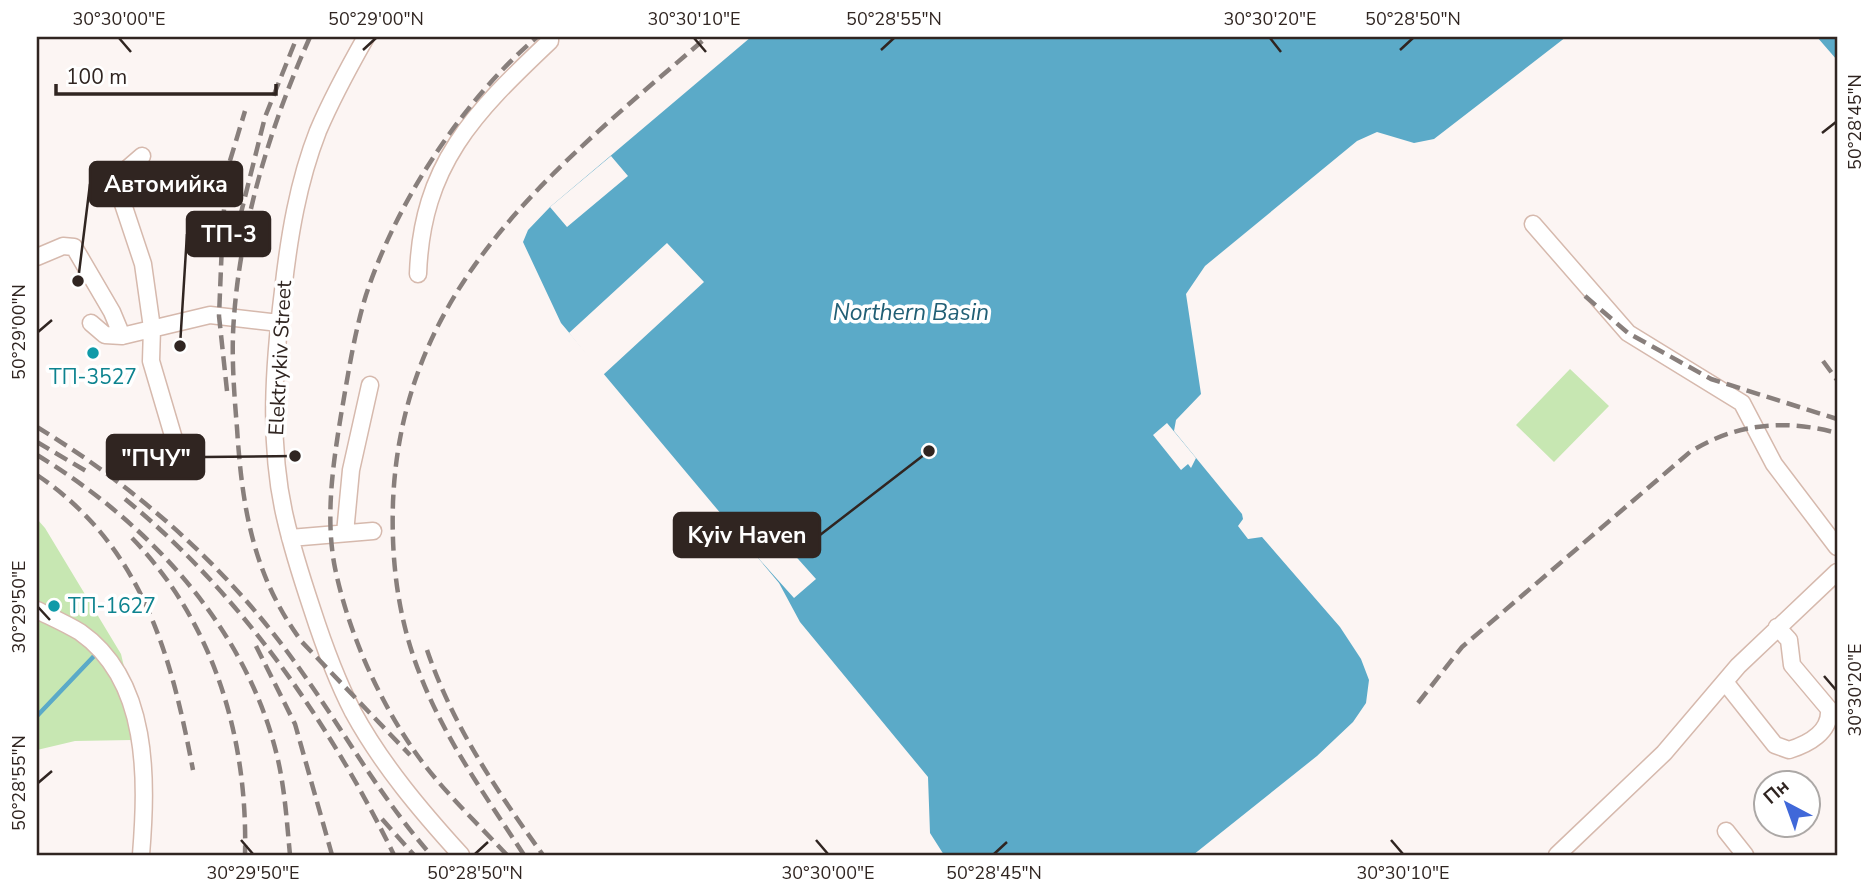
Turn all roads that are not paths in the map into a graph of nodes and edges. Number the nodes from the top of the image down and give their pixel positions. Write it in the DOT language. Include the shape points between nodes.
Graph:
graph roads {
  1 [pos="366,37"];
  2 [pos="550,37"];
  3 [pos="142,156"];
  4 [pos="1533,224"];
  5 [pos="37,257"];
  6 [pos="418,274"];
  7 [pos="91,323"];
  8 [pos="279,323"];
  9 [pos="152,328"];
  10 [pos="122,336"];
  11 [pos="370,384"];
  12 [pos="182,466"];
  13 [pos="373,531"];
  14 [pos="345,533"];
  15 [pos="290,538"];
  16 [pos="1837,547"];
  17 [pos="1837,572"];
  18 [pos="37,610"];
  19 [pos="1777,627"];
  20 [pos="1725,682"];
  21 [pos="1726,831"];
  22 [pos="141,855"];
  23 [pos="461,855"];
  24 [pos="1557,855"];
  25 [pos="1745,855"];
  1 -- 8 [label="street, Elektrykiv Street" via="318,132 300,189"];
  2 -- 6 [label="street" via="481,108 442,167 426,206"];
  3 -- 9 [label="street" via="120,175 121,198 143,264"];
  4 -- 16 [label="street" via="1628,333 1742,403 1774,464"];
  5 -- 10 [label="street" via="63,246 74,247"];
  7 -- 10 [label="street" via="105,335"];
  8 -- 9 [label="street" via="210,315"];
  8 -- 15 [label="street, Elektrykiv Street" via="275,439"];
  9 -- 10 [label="street"];
  9 -- 12 [label="street" via="151,362"];
  11 -- 14 [label="street" via="351,470"];
  13 -- 14 [label="street"];
  14 -- 15 [label="street"];
  15 -- 23 [label="street, Elektrykiv Street" via="322,640 352,710 384,763"];
  17 -- 19 [label="street"];
  18 -- 22 [label="street" via="81,633 116,668 142,743"];
  19 -- 20 [label="street"];
  19 -- 20 [label="street" via="1789,640 1792,664 1829,709 1821,733 1788,750 1775,745"];
  20 -- 24 [label="street" via="1664,753"];
  21 -- 25 [label="street"];
}
